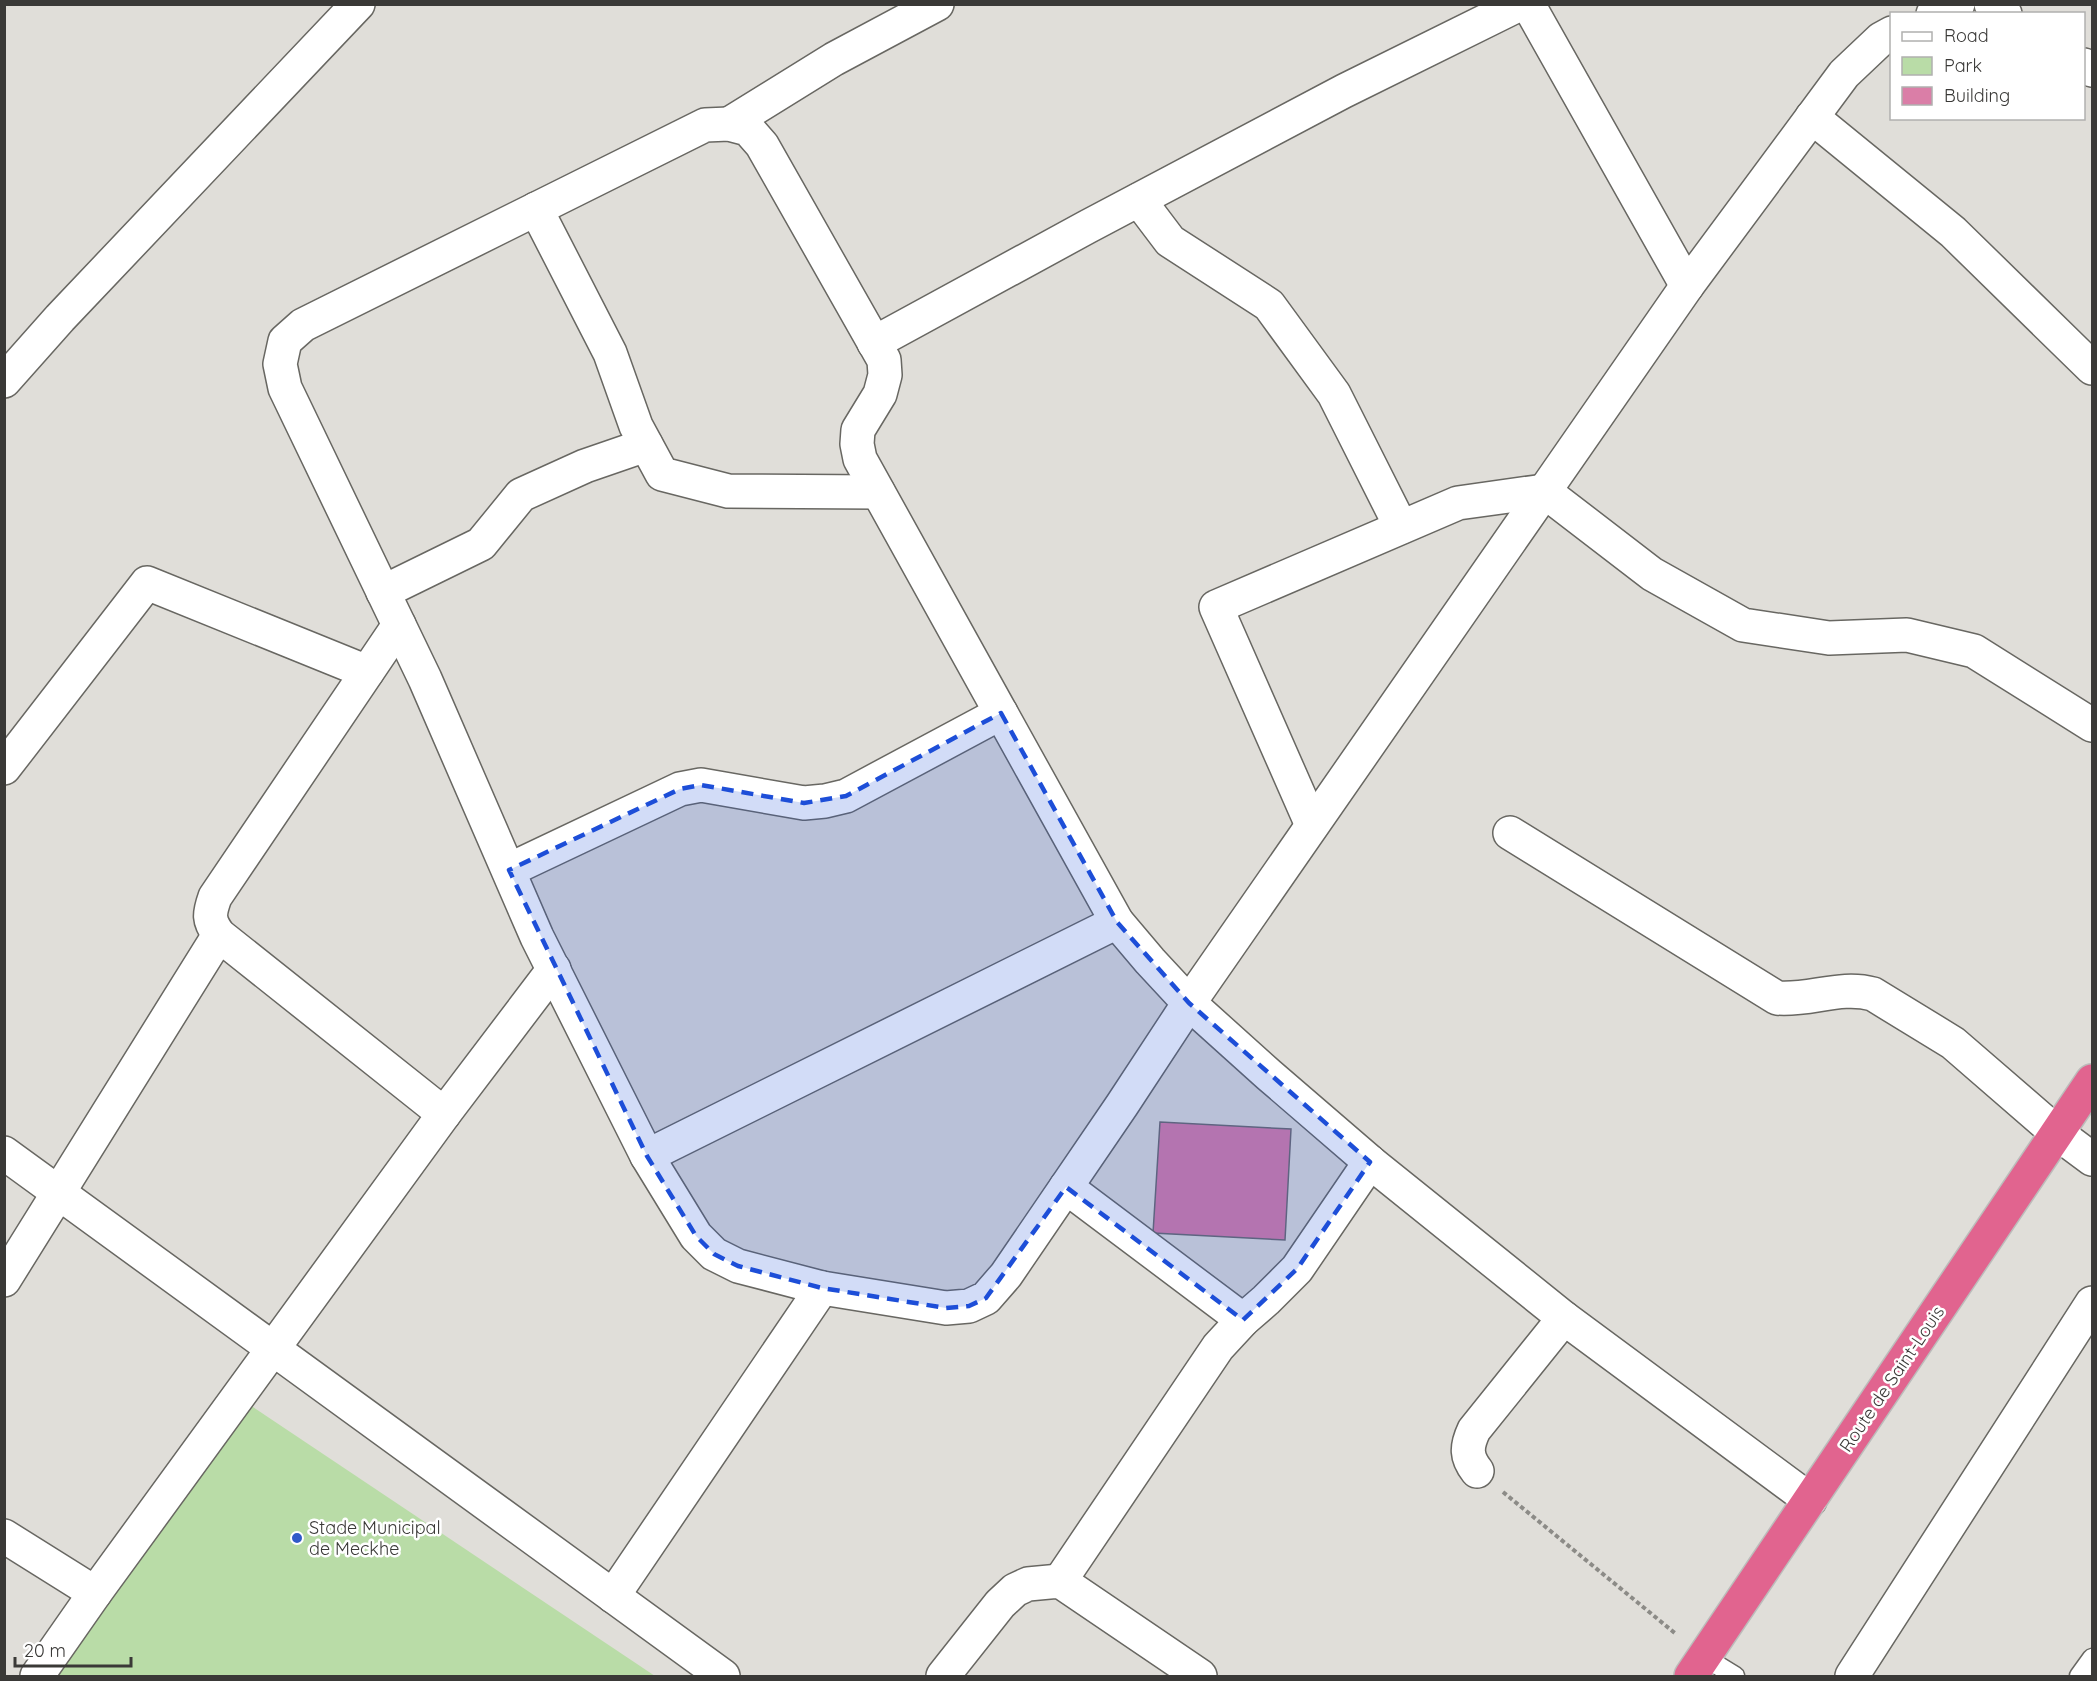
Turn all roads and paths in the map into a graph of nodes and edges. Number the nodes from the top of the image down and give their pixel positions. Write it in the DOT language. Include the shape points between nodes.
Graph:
graph roads {
  1 [pos="358,4"];
  2 [pos="937,4"];
  3 [pos="1520,4"];
  4 [pos="1528,4"];
  5 [pos="1958,4"];
  6 [pos="1938,12"];
  7 [pos="1890,34"];
  8 [pos="1812,117"];
  9 [pos="729,124"];
  10 [pos="1138,200"];
  11 [pos="536,209"];
  12 [pos="1687,286"];
  13 [pos="874,343"];
  14 [pos="2092,368"];
  15 [pos="4,381"];
  16 [pos="646,445"];
  17 [pos="1544,491"];
  18 [pos="878,492"];
  19 [pos="1401,527"];
  20 [pos="383,592"];
  21 [pos="399,625"];
  22 [pos="367,672"];
  23 [pos="1001,713"];
  24 [pos="2092,725"];
  25 [pos="4,768"];
  26 [pos="1312,825"];
  27 [pos="1510,833"];
  28 [pos="508,870"];
  29 [pos="1117,922"];
  30 [pos="219,935"];
  31 [pos="554,969"];
  32 [pos="1189,1003"];
  33 [pos="2092,1081"];
  34 [pos="444,1114"];
  35 [pos="2057,1134"];
  36 [pos="4,1153"];
  37 [pos="647,1156"];
  38 [pos="2092,1159"];
  39 [pos="1370,1162"];
  40 [pos="1066,1187"];
  41 [pos="59,1193"];
  42 [pos="4,1280"];
  43 [pos="822,1288"];
  44 [pos="2092,1303"];
  45 [pos="1563,1318"];
  46 [pos="1243,1320"];
  47 [pos="273,1348"];
  48 [pos="1477,1471"];
  49 [pos="1810,1500"];
  50 [pos="4,1536"];
  51 [pos="1060,1581"];
  52 [pos="95,1593"];
  53 [pos="613,1596"];
  54 [pos="2092,1658"];
  55 [pos="1698,1667"];
  56 [pos="37,1677"];
  57 [pos="723,1677"];
  58 [pos="943,1677"];
  59 [pos="1200,1677"];
  60 [pos="1735,1677"];
  61 [pos="1852,1677"];
  62 [pos="2079,1677"];
  1 -- 15 [label="street"];
  2 -- 9 [label="street" via="834,59"];
  3 -- 10 [label="street"];
  4 -- 12 [label="street"];
  5 -- 6 [label="street"];
  7 -- 8 [label="street" via="1844,74"];
  8 -- 12 [label="street"];
  8 -- 14 [label="street" via="1953,232"];
  9 -- 11 [label="street" via="705,125"];
  9 -- 13 [label="street" via="748,129 762,145"];
  10 -- 13 [label="street"];
  10 -- 19 [label="street" via="1170,241 1269,305 1334,394"];
  11 -- 16 [label="street" via="610,354"];
  11 -- 20 [label="street" via="303,325 285,341 280,364 285,388"];
  12 -- 17 [label="street"];
  13 -- 18 [label="street" via="884,360 885,375 880,394 858,430 857,444 860,459"];
  16 -- 18 [label="street" via="662,474 728,491"];
  16 -- 20 [label="street" via="585,466 521,495 481,543"];
  17 -- 19 [label="street" via="1458,503"];
  17 -- 24 [label="street" via="1652,574 1743,624 1829,638 1907,635 1974,651"];
  17 -- 26 [label="street"];
  18 -- 23 [label="street"];
  19 -- 26 [label="street" via="1216,607"];
  20 -- 21 [label="street"];
  21 -- 22 [label="street"];
  21 -- 28 [label="street"];
  22 -- 25 [label="street" via="147,583"];
  22 -- 30 [label="street" via="215,897 210,923"];
  23 -- 28 [label="street" via="846,796 804,803 701,785 680,789"];
  23 -- 29 [label="street"];
  26 -- 32 [label="street"];
  27 -- 35 [label="street" via="1777,998 1848,990 1873,994 1953,1043"];
  28 -- 31 [label="street"];
  29 -- 32 [label="street"];
  29 -- 37 [label="street"];
  30 -- 34 [label="street"];
  30 -- 41 [label="street"];
  31 -- 34 [label="street"];
  31 -- 37 [label="street"];
  32 -- 39 [label="street"];
  32 -- 40 [label="street"];
  33 -- 35 [label="highway, Route de Saint-Louis"];
  34 -- 47 [label="street"];
  35 -- 38 [label="street"];
  35 -- 49 [label="highway, Route de Saint-Louis"];
  36 -- 41 [label="street"];
  37 -- 43 [label="street" via="696,1236 714,1254 738,1266"];
  39 -- 45 [label="street"];
  39 -- 46 [label="street" via="1297,1269"];
  40 -- 43 [label="street" via="986,1299 969,1306 946,1308"];
  40 -- 46 [label="street"];
  41 -- 42 [label="street"];
  41 -- 47 [label="street"];
  43 -- 53 [label="street"];
  44 -- 61 [label="street"];
  45 -- 48 [label="street" via="1474,1430 1467,1444 1469,1460"];
  45 -- 49 [label="street"];
  46 -- 51 [label="street" via="1218,1347"];
  47 -- 52 [label="street"];
  47 -- 53 [label="street"];
  48 -- 55 [label="path"];
  49 -- 55 [label="highway, Route de Saint-Louis"];
  50 -- 52 [label="street"];
  51 -- 58 [label="street" via="1028,1584 1015,1590"];
  51 -- 59 [label="street"];
  52 -- 56 [label="street"];
  53 -- 57 [label="street"];
  54 -- 62 [label="lane"];
  55 -- 60 [label="lane"];
}
